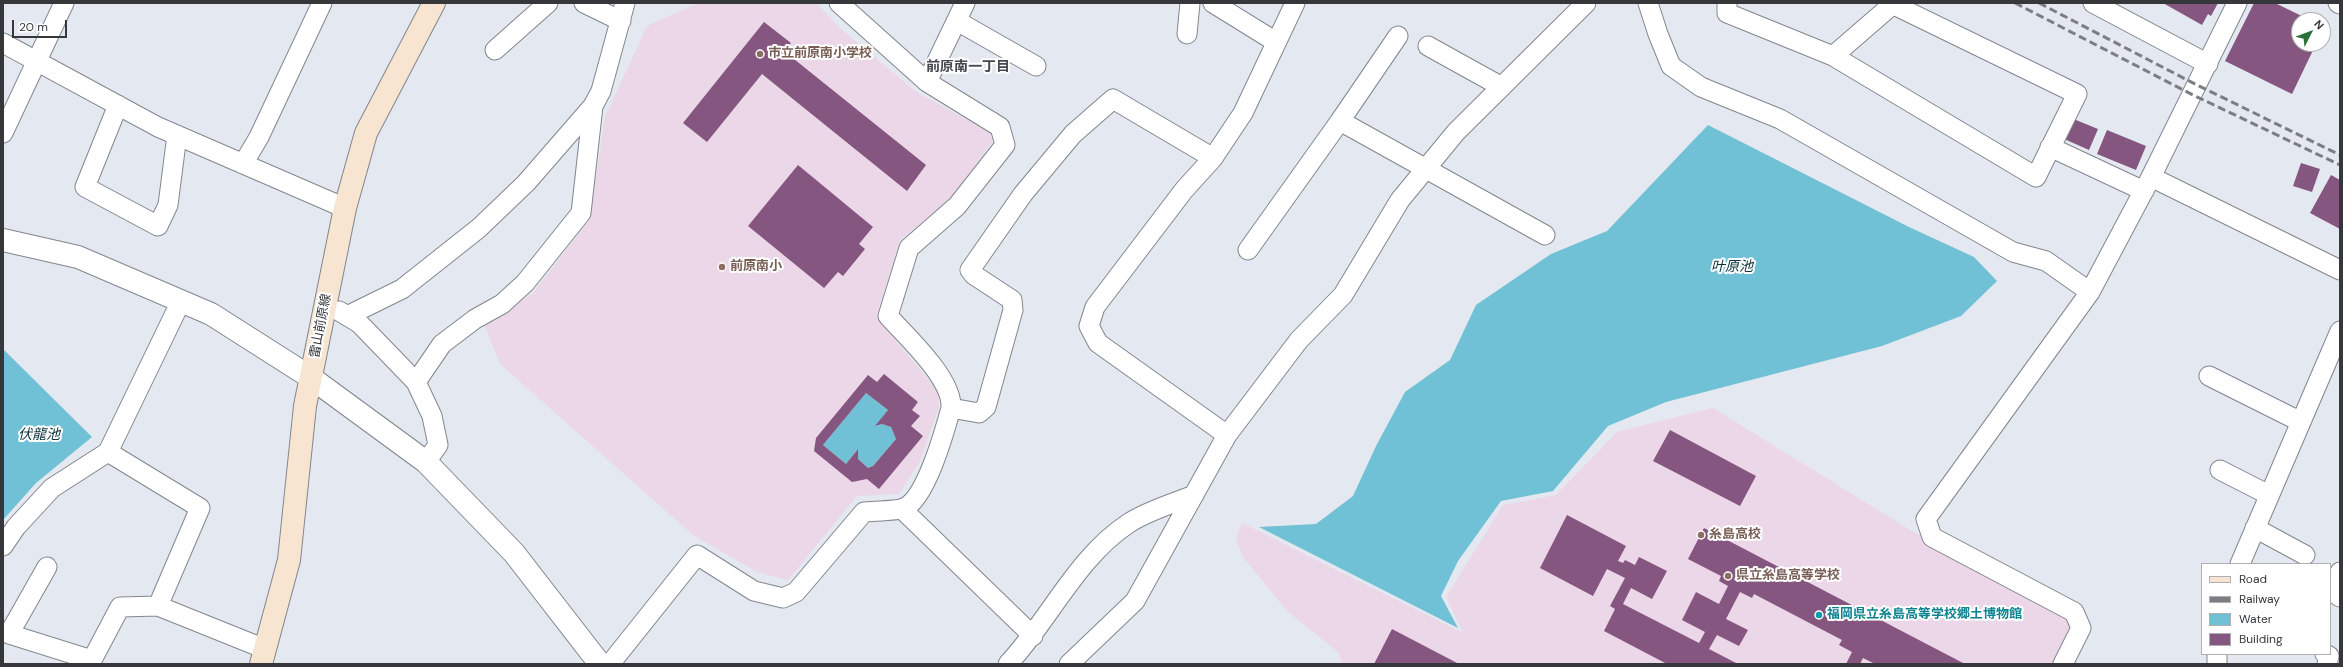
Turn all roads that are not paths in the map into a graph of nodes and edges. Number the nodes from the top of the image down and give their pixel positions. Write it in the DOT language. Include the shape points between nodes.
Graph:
graph roads {
  1 [pos="64,3"];
  2 [pos="322,3"];
  3 [pos="434,3"];
  4 [pos="548,3"];
  5 [pos="584,3"];
  6 [pos="839,3"];
  7 [pos="965,3"];
  8 [pos="1190,3"];
  9 [pos="1213,3"];
  10 [pos="1294,3"];
  11 [pos="1586,3"];
  12 [pos="1648,3"];
  13 [pos="1727,3"];
  14 [pos="2093,3"];
  15 [pos="2237,3"];
  16 [pos="1892,4"];
  17 [pos="623,12"];
  18 [pos="957,21"];
  19 [pos="1187,34"];
  20 [pos="1398,36"];
  21 [pos="1276,42"];
  22 [pos="3,43"];
  23 [pos="1428,46"];
  24 [pos="495,50"];
  25 [pos="1834,56"];
  26 [pos="38,62"];
  27 [pos="2208,64"];
  28 [pos="1036,66"];
  29 [pos="927,82"];
  30 [pos="1502,87"];
  31 [pos="118,106"];
  32 [pos="593,106"];
  33 [pos="1340,121"];
  34 [pos="3,133"];
  35 [pos="177,135"];
  36 [pos="2050,147"];
  37 [pos="1213,158"];
  38 [pos="243,164"];
  39 [pos="1427,169"];
  40 [pos="2147,184"];
  41 [pos="345,208"];
  42 [pos="1545,235"];
  43 [pos="3,240"];
  44 [pos="1248,250"];
  45 [pos="2340,270"];
  46 [pos="2090,292"];
  47 [pos="181,301"];
  48 [pos="325,304"];
  49 [pos="347,316"];
  50 [pos="2340,331"];
  51 [pos="2209,376"];
  52 [pos="310,377"];
  53 [pos="416,382"];
  54 [pos="952,408"];
  55 [pos="2301,422"];
  56 [pos="1227,435"];
  57 [pos="108,452"];
  58 [pos="426,462"];
  59 [pos="2220,470"];
  60 [pos="1194,494"];
  61 [pos="2269,495"];
  62 [pos="902,509"];
  63 [pos="2255,528"];
  64 [pos="3,546"];
  65 [pos="2306,555"];
  66 [pos="2240,563"];
  67 [pos="47,567"];
  68 [pos="2340,572"];
  69 [pos="2340,596"];
  70 [pos="158,606"];
  71 [pos="1033,636"];
  72 [pos="2327,655"];
  73 [pos="263,657"];
  74 [pos="600,664"];
  75 [pos="610,664"];
  76 [pos="1008,664"];
  77 [pos="1069,664"];
  78 [pos="2063,664"];
  79 [pos="2327,664"];
  1 -- 26 [label="street"];
  2 -- 38 [label="street" via="260,137"];
  3 -- 41 [label="main road, 雷山前原線" via="366,134"];
  4 -- 24 [label="street"];
  5 -- 17 [label="street"];
  6 -- 29 [label="street"];
  7 -- 18 [label="street"];
  8 -- 19 [label="street"];
  9 -- 21 [label="street"];
  10 -- 21 [label="street"];
  11 -- 30 [label="street"];
  12 -- 46 [label="street" via="1671,66 1701,87 1780,119 2013,252 2046,261"];
  13 -- 25 [label="street" via="1727,13"];
  14 -- 27 [label="street"];
  15 -- 27 [label="street"];
  16 -- 25 [label="street"];
  16 -- 36 [label="street" via="2077,94"];
  17 -- 32 [label="street" via="601,91"];
  18 -- 28 [label="street"];
  18 -- 29 [label="street"];
  20 -- 33 [label="street"];
  21 -- 37 [label="street" via="1244,113"];
  22 -- 26 [label="street"];
  23 -- 30 [label="street"];
  25 -- 36 [label="street" via="2036,177"];
  26 -- 31 [label="street"];
  26 -- 34 [label="street"];
  27 -- 40 [label="street"];
  29 -- 54 [label="street" via="1000,127 1005,145 957,206 908,248 888,316 924,356 948,389 952,398"];
  30 -- 39 [label="street" via="1456,132"];
  31 -- 35 [label="street"];
  31 -- 35 [label="street" via="85,187 158,226 168,205"];
  32 -- 49 [label="street" via="526,183 479,228 402,289"];
  32 -- 53 [label="street" via="581,213 525,283 502,304 475,319 442,344"];
  33 -- 39 [label="street"];
  33 -- 44 [label="street"];
  35 -- 38 [label="street"];
  36 -- 40 [label="street"];
  37 -- 54 [label="street" via="1113,99 1073,134 1023,194 970,270 1012,300 1013,310 986,407 979,413"];
  37 -- 56 [label="street" via="1184,190 1095,307 1089,326 1098,343"];
  38 -- 41 [label="street"];
  39 -- 42 [label="street"];
  39 -- 56 [label="street" via="1400,200 1343,295 1299,340"];
  40 -- 45 [label="street"];
  40 -- 46 [label="street"];
  41 -- 48 [label="main road, 雷山前原線"];
  43 -- 47 [label="street" via="78,258"];
  46 -- 78 [label="street" via="1926,518 1932,537 2074,612 2081,628"];
  47 -- 52 [label="street" via="211,314"];
  47 -- 57 [label="street"];
  48 -- 49 [label="street"];
  48 -- 52 [label="main road, 雷山前原線"];
  49 -- 53 [label="street" via="359,323"];
  50 -- 55 [label="street"];
  51 -- 55 [label="street"];
  52 -- 58 [label="street"];
  52 -- 73 [label="main road, 雷山前原線" via="289,560"];
  53 -- 58 [label="street" via="432,416 438,445"];
  54 -- 62 [label="street" via="933,467 910,505"];
  55 -- 61 [label="street"];
  56 -- 60 [label="street"];
  57 -- 64 [label="street" via="52,488 16,527"];
  57 -- 70 [label="street" via="200,508"];
  58 -- 74 [label="street" via="514,553"];
  59 -- 61 [label="street"];
  60 -- 71 [label="street" via="1130,522 1094,552"];
  60 -- 77 [label="street" via="1135,601"];
  61 -- 63 [label="street"];
  62 -- 71 [label="street"];
  62 -- 75 [label="street" via="864,512 796,592 783,598 754,591 697,555"];
  63 -- 65 [label="street"];
  63 -- 66 [label="street"];
  67 -- 70 [label="street" via="9,634 92,660 120,607"];
  68 -- 69 [label="street" via="2331,591"];
  70 -- 73 [label="street"];
  71 -- 76 [label="street"];
  72 -- 79 [label="street"];
}
